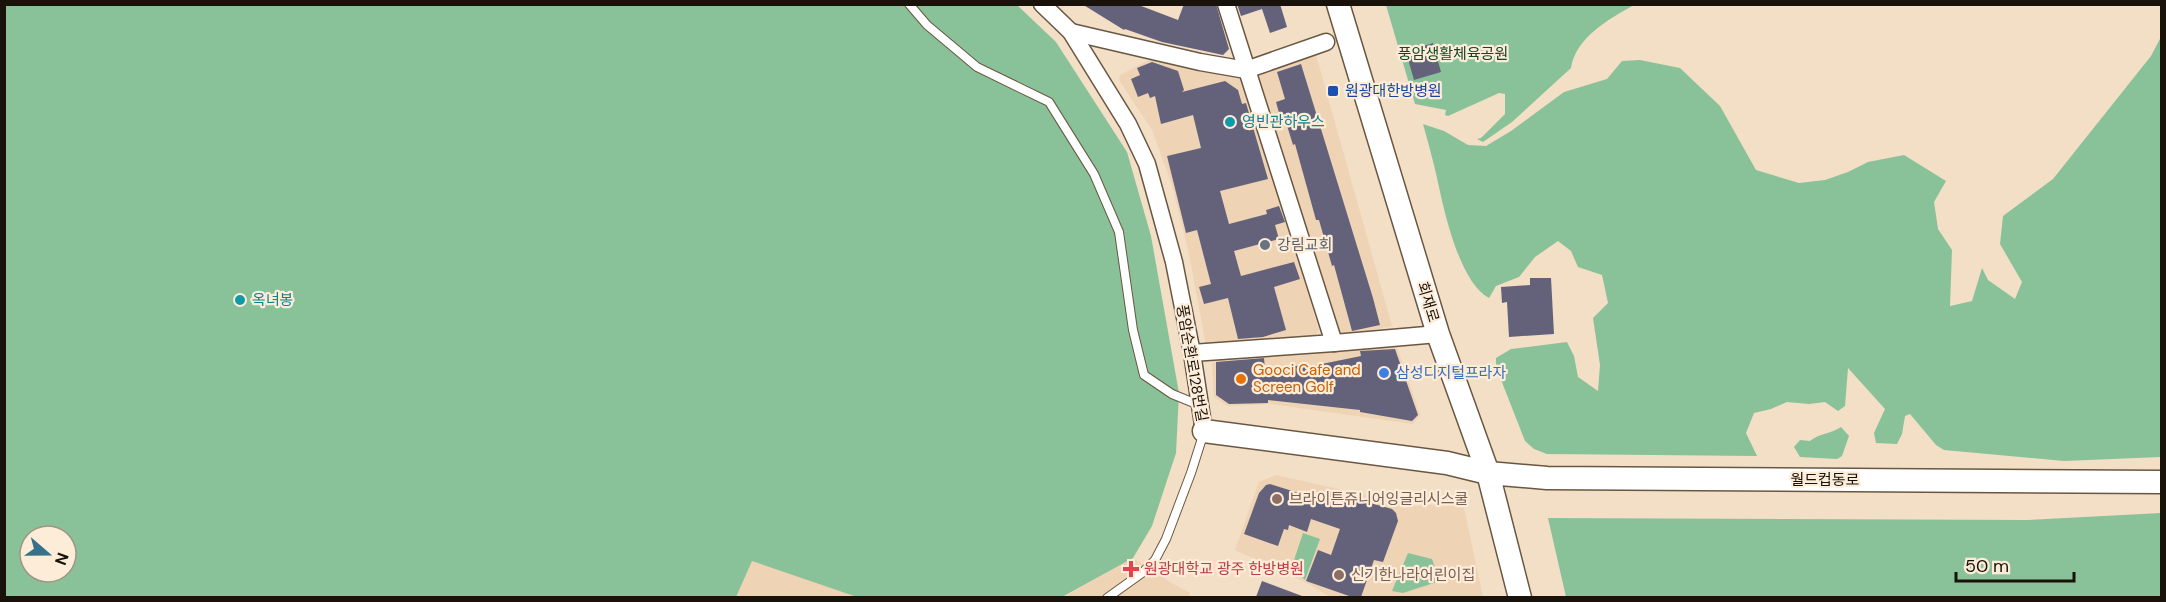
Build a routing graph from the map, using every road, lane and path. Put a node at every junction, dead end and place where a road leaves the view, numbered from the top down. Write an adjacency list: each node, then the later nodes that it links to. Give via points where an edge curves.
1 (909, 4): 11 (lane, via 927,25 977,67 1049,102 1094,174 1119,232 1133,330 1144,375 1172,394)
2 (1042, 4): 5 (street, 풍암순환로128번길)
3 (1226, 4): 7 (street)
4 (1338, 4): 8 (street, 회재로)
5 (1071, 32): 7 (street); 10 (street, 풍암순환로128번길, via 1128,124 1147,164 1174,262)
6 (1326, 42): 7 (street)
7 (1246, 70): 9 (street)
8 (1438, 334): 9 (street); 13 (street, 회재로)
9 (1334, 343): 10 (street)
10 (1192, 353): 11 (street, 풍암순환로128번길)
11 (1199, 405): 12 (street, 풍암순환로128번길)
12 (1204, 431): 13 (street, 풍암순환로128번길, via 1447,463); 15 (lane, via 1155,560)
13 (1488, 473): 14 (street, 월드컵동로, via 1547,478); 16 (street, 회재로)
14 (2162, 482)
15 (1107, 597)
16 (1520, 597)

